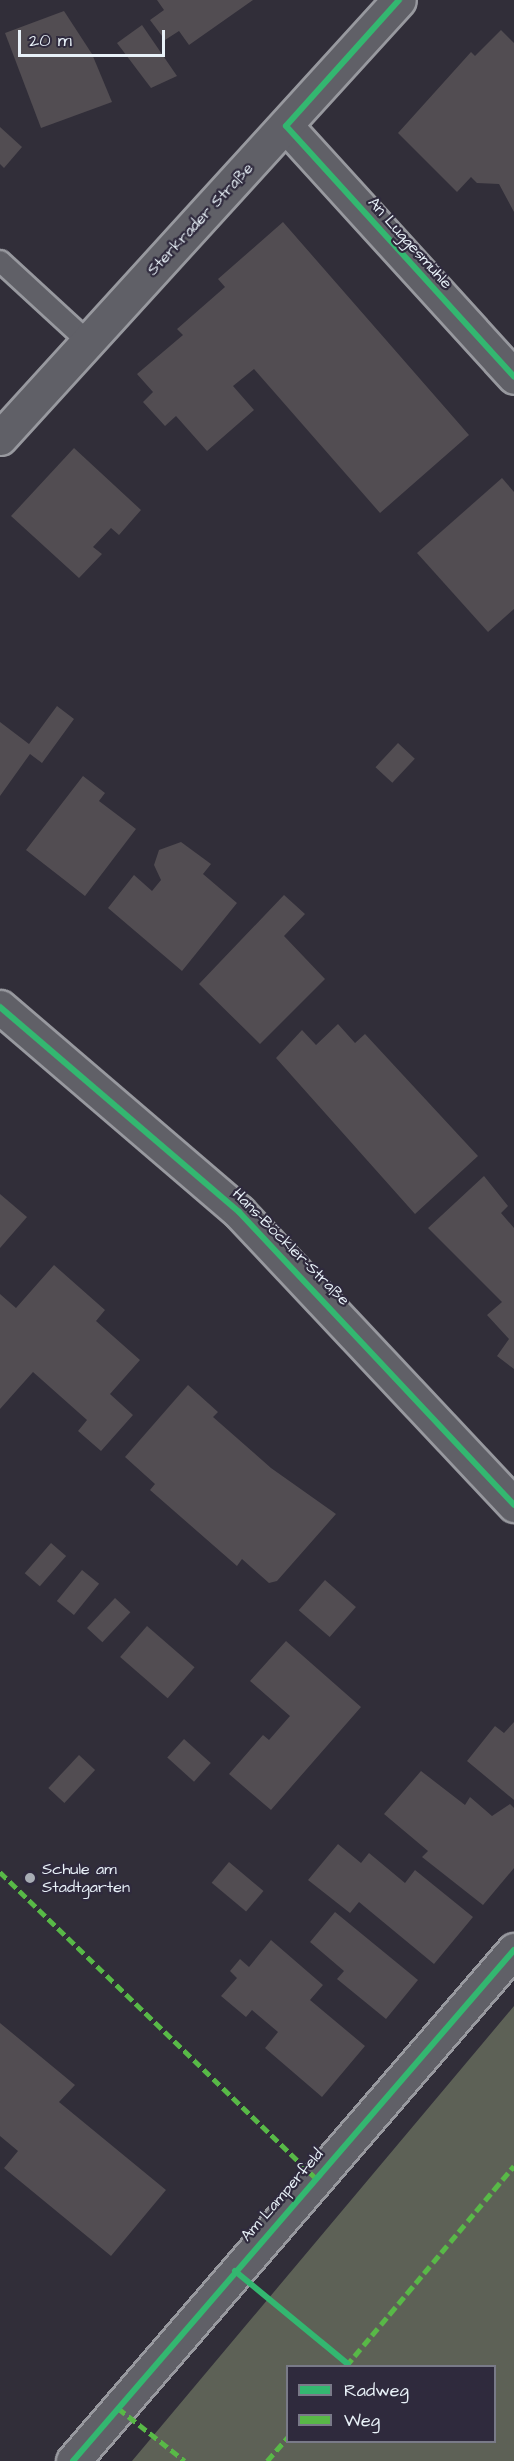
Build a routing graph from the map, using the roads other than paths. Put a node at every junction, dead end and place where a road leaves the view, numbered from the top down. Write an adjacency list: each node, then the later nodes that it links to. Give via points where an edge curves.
1 (399, 0): 2 (street, Sterkrader Straße)
2 (286, 126): 4 (street, Sterkrader Straße); 5 (street, An Luggesmühle)
3 (0, 261): 4 (lane)
4 (87, 341): 6 (street, Sterkrader Straße)
5 (514, 377)
6 (0, 438)
7 (0, 1007): 8 (street, Hans-Böckler-Straße, via 240,1212)
8 (514, 1505)
9 (514, 1950): 10 (street, Am Lamperfeld)
10 (74, 2461)

